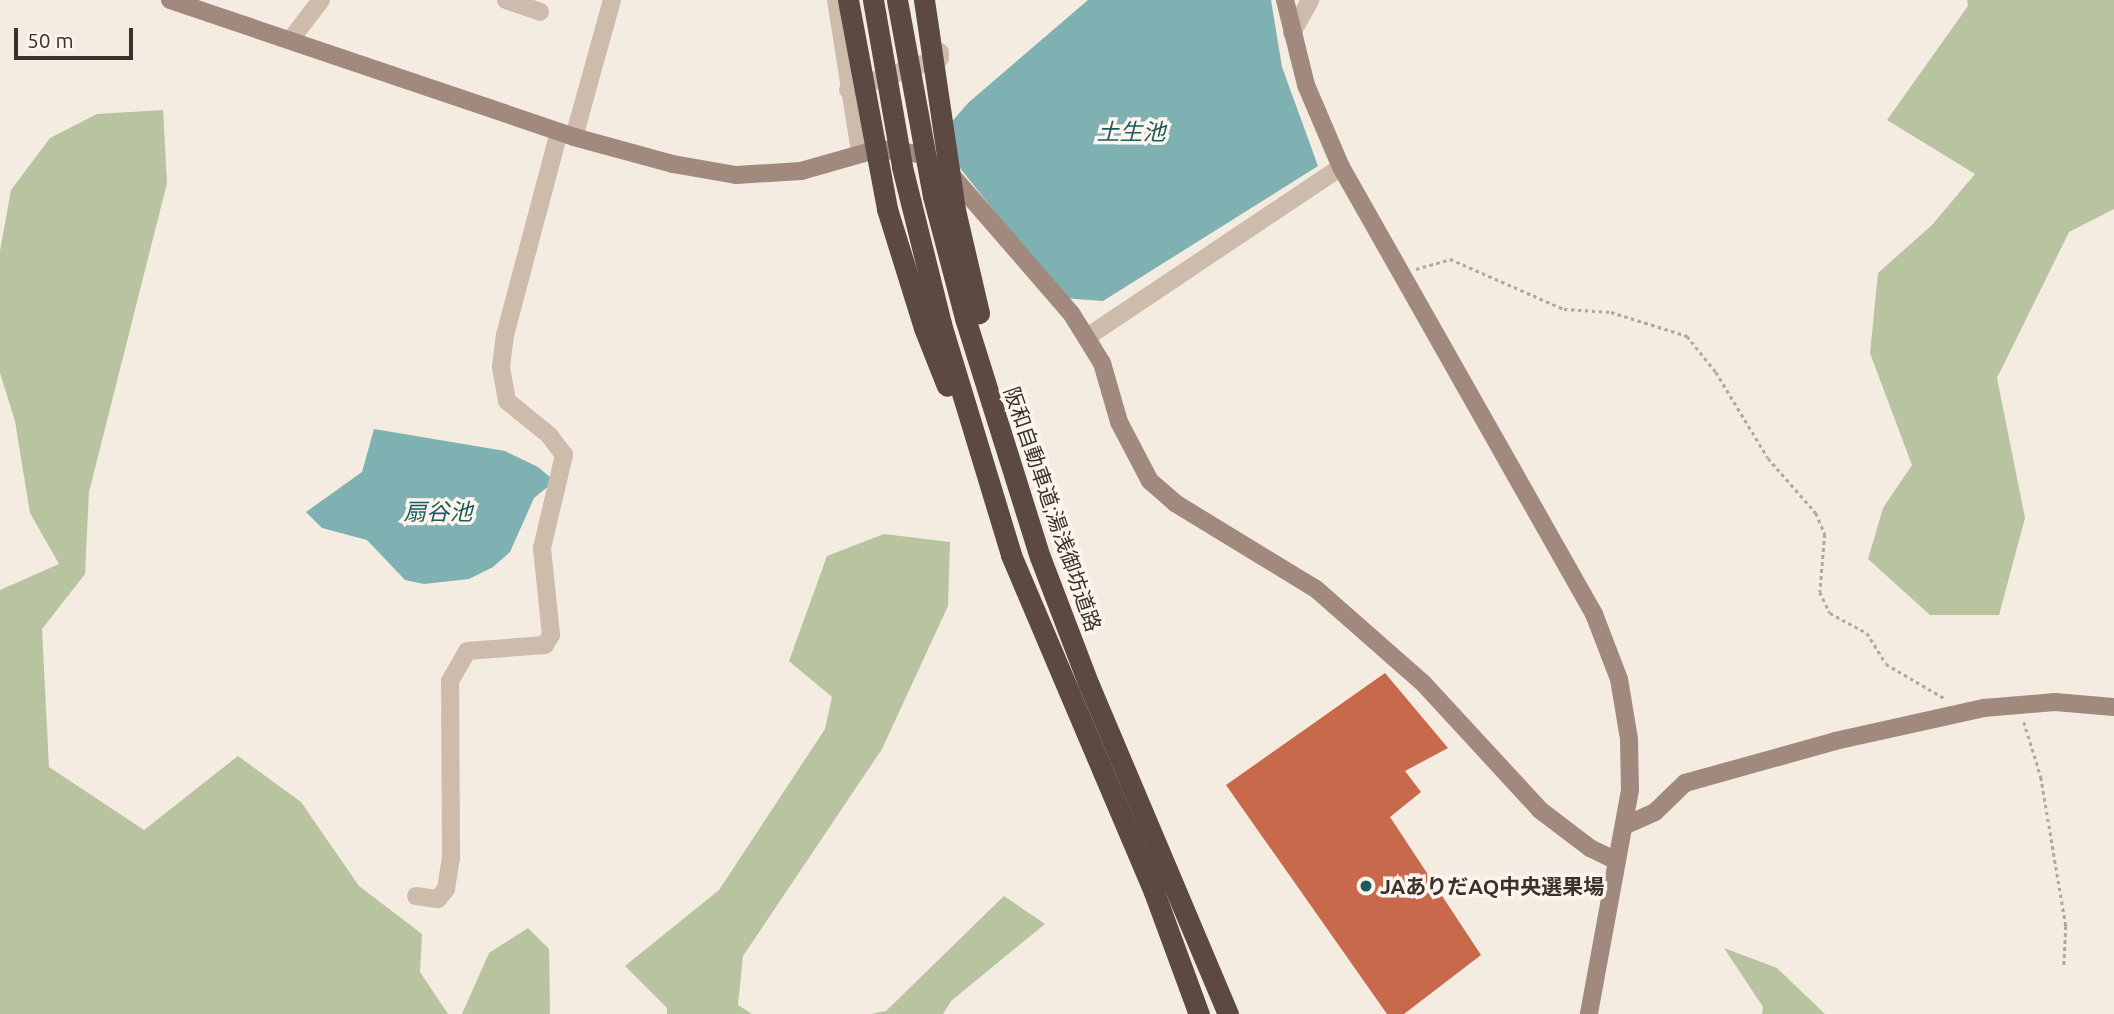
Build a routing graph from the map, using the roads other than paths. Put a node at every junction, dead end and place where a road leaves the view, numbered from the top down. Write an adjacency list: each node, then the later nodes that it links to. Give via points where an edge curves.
1 (170, 0): 15 (street)
2 (321, 0): 15 (street)
3 (506, 0): 13 (street)
4 (612, 0): 17 (street)
5 (836, 0): 16 (street)
6 (848, 0): 21 (highway, bridge, via 887,209)
7 (873, 0): 21 (highway, bridge)
8 (897, 0): 20 (highway, bridge, via 933,196)
9 (924, 0): 20 (highway, bridge)
10 (934, 0): 16 (street, via 940,58)
11 (1285, 0): 14 (street)
12 (1310, 0): 14 (street)
13 (540, 12)
14 (1292, 33): 19 (street, via 1306,85)
15 (292, 38): 17 (street)
16 (848, 90): 18 (street)
17 (567, 135): 18 (street, via 736,176 801,171); 26 (street, via 505,335 501,367 507,401 550,435 564,455 542,548 551,635 545,645 467,652 450,681 452,859 446,889 438,899)
18 (860, 151): 22 (street, via 909,151 953,177)
19 (1341, 167): 22 (street); 24 (street, via 1594,614 1619,679 1629,739)
20 (972, 316): 28 (highway, 阪和自動車道;湯浅御坊道路, via 1023,507 1089,685)
21 (933, 326): 27 (highway, via 1012,555 1154,892)
22 (1087, 337): 25 (street, via 1102,363 1130,448 1150,481 1175,503 1316,589 1423,683 1540,810 1590,848)
23 (2114, 707): 24 (street, via 2055,702 2018,705 1835,741 1685,783 1655,812)
24 (1626, 825): 25 (street)
25 (1617, 862): 29 (street)
26 (416, 896)
27 (1199, 1014)
28 (1228, 1014)
29 (1588, 1014)

